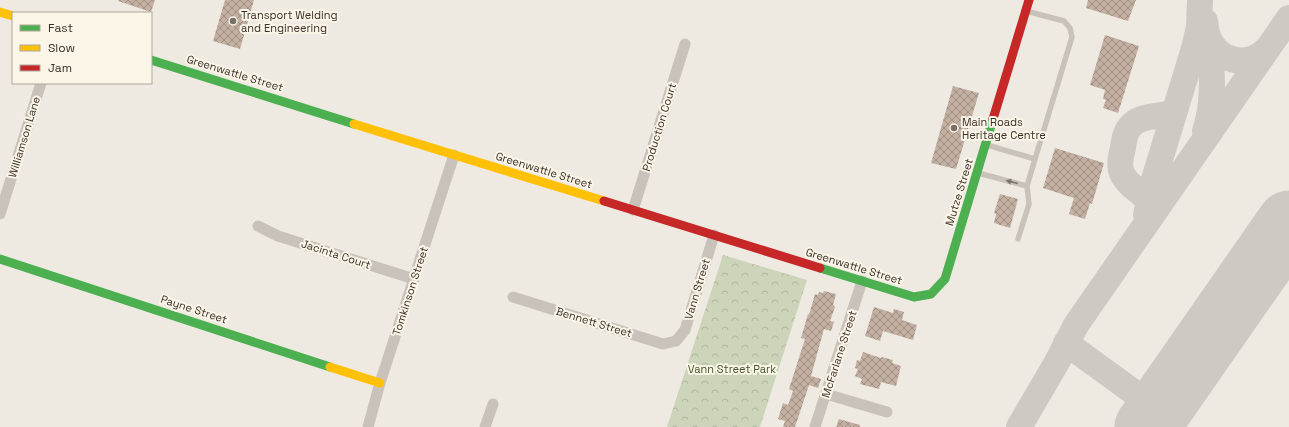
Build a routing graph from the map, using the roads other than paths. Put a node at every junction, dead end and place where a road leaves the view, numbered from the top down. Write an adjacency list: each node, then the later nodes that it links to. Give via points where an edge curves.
1 (1029, 0): 2 (street, Mutze Street)
2 (1026, 11): 8 (street, Mutze Street); 10 (lane, via 1064,21 1070,28 1072,37)
3 (0, 12): 4 (street)
4 (12, 16)
5 (685, 44): 13 (street, Production Court)
6 (152, 60): 9 (street, Greenwattle Street)
7 (41, 84): 14 (street, Williamson Lane)
8 (986, 145): 10 (lane); 11 (street, Mutze Street)
9 (454, 155): 13 (street, Greenwattle Street); 19 (street, Tomkinson Street)
10 (1035, 159): 12 (lane)
11 (978, 173): 12 (lane, one-way to 11); 21 (street, Mutze Street, via 945,279)
12 (1027, 186): 17 (lane, via 1029,204)
13 (633, 210): 16 (street, Greenwattle Street)
14 (0, 214)
15 (258, 226): 19 (street, Jacinta Court, via 278,236)
16 (714, 235): 20 (street, Greenwattle Street); 23 (street, Vann Street, via 685,330)
17 (1018, 239)
18 (0, 259): 24 (street, Payne Street)
19 (414, 279): 24 (street, Tomkinson Street)
20 (862, 280): 21 (street, Greenwattle Street, via 914,297); 25 (street, McFarlane Street)
21 (931, 294)
22 (513, 296): 23 (street, Bennett Street, via 663,344)
23 (676, 341)
24 (380, 383): 28 (street, Tomkinson Street)
25 (826, 394): 27 (street); 30 (street, McFarlane Street)
26 (493, 404): 29 (street)
27 (887, 412)
28 (368, 427)
29 (485, 427)
30 (815, 427)

